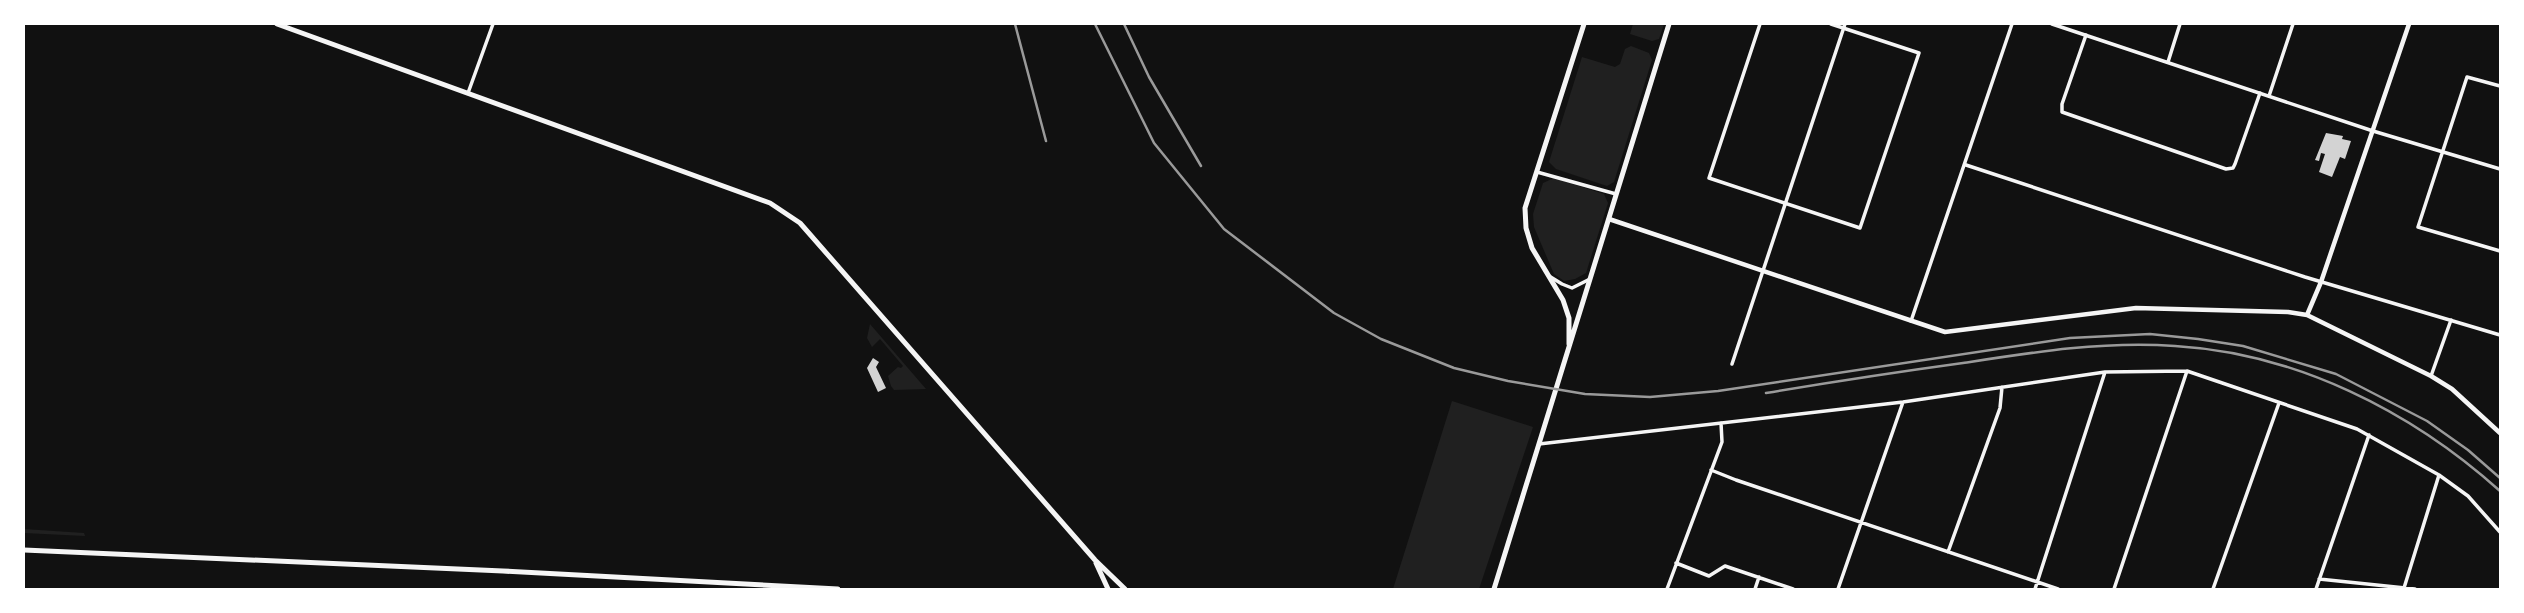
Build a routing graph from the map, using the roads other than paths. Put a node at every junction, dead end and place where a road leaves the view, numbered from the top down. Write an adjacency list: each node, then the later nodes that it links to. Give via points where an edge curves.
1 (277, 24): 16 (main road)
2 (493, 24): 16 (street)
3 (1584, 24): 23 (main road)
4 (1669, 24): 24 (main road)
5 (1760, 24): 25 (street, via 1709,178)
6 (1831, 24): 12 (street)
7 (2012, 24): 21 (street)
8 (2052, 24): 13 (street)
9 (2180, 24): 14 (street)
10 (2293, 24): 18 (street)
11 (2409, 24): 19 (street)
12 (1845, 26): 25 (street); 25 (street, via 1919,53 1917,60 1860,228)
13 (2086, 35): 14 (street); 17 (street, via 2062,104 2062,112 2226,168 2233,168 2235,164)
14 (2168, 62): 17 (street)
15 (2500, 86): 20 (street, via 2467,77)
16 (468, 93): 54 (main road, via 770,203 800,223)
17 (2260, 93): 18 (street)
18 (2270, 96): 19 (street)
19 (2374, 131): 20 (street); 31 (street)
20 (2444, 152): 22 (street); 27 (street, via 2418,227)
21 (1966, 165): 31 (street); 34 (street)
22 (2500, 169)
23 (1537, 172): 24 (street); 29 (main road, via 1525,208 1526,228 1532,248)
24 (1616, 194): 26 (main road)
25 (1785, 204): 28 (street)
26 (1610, 219): 28 (street); 30 (main road)
27 (2500, 251)
28 (1763, 270): 34 (street); 37 (street)
29 (1548, 275): 30 (street, via 1572,288); 36 (main road, via 1563,300 1569,318)
30 (1591, 278): 36 (main road)
31 (2322, 282): 32 (street); 33 (street)
32 (2308, 315): 34 (street, via 2288,312 2136,308 1945,332); 40 (street)
33 (2451, 320): 35 (street); 40 (street)
34 (1911, 321)
35 (2500, 334)
36 (1569, 349): 47 (main road)
37 (1732, 364)
38 (2187, 371): 39 (street); 43 (street); 70 (street)
39 (2105, 372): 41 (street); 58 (street)
40 (2431, 376): 45 (street, via 2452,389)
41 (2002, 387): 42 (street); 53 (street, via 2000,408)
42 (1903, 402): 44 (street); 50 (street)
43 (2279, 403): 46 (street, via 2357,429); 71 (street)
44 (1721, 423): 47 (street); 48 (street, via 1722,442)
45 (2500, 433)
46 (2369, 436): 49 (street); 57 (street)
47 (1539, 444): 63 (main road)
48 (1711, 470): 50 (street); 55 (street)
49 (2439, 476): 51 (street, via 2468,496); 59 (street)
50 (1861, 524): 53 (street); 67 (street)
51 (2500, 532)
52 (24, 550): 60 (main road)
53 (1948, 552): 58 (street)
54 (1095, 560): 61 (main road); 62 (main road)
55 (1676, 563): 56 (street, via 1709,576 1725,566); 64 (street)
56 (1759, 578): 65 (street); 66 (street)
57 (2319, 579): 59 (street); 72 (street)
58 (2037, 582): 68 (street); 69 (street)
59 (2404, 588): 73 (street)
60 (838, 589)
61 (1108, 589)
62 (1125, 589)
63 (1494, 589)
64 (1667, 589)
65 (1755, 589)
66 (1793, 589)
67 (1838, 589)
68 (2035, 589)
69 (2058, 589)
70 (2114, 589)
71 (2213, 589)
72 (2316, 589)
73 (2415, 589)

